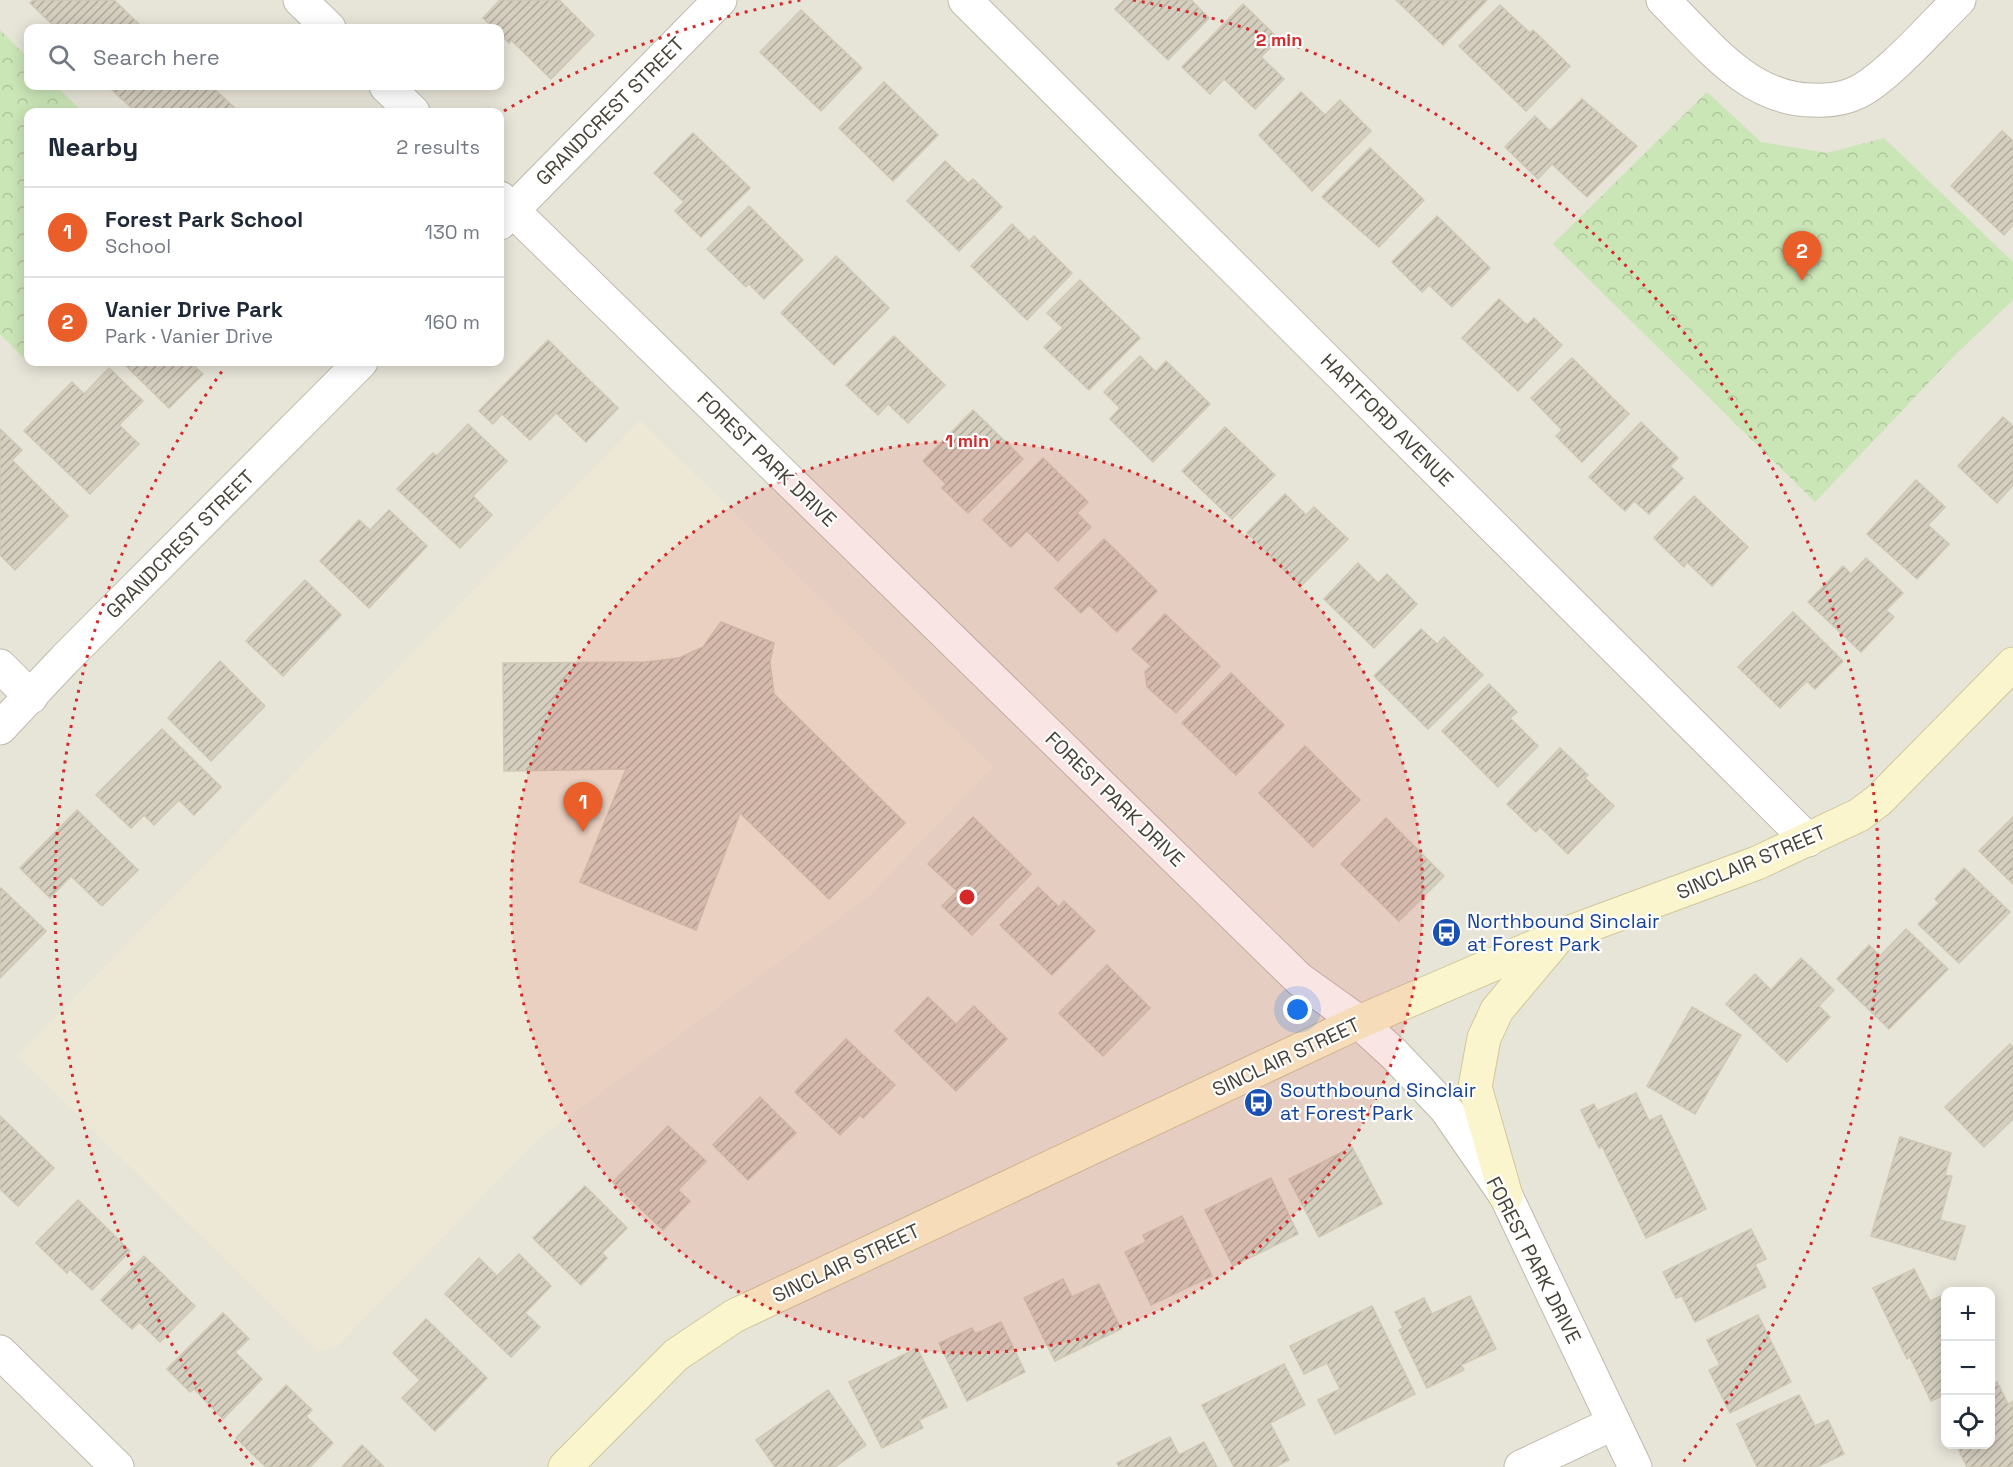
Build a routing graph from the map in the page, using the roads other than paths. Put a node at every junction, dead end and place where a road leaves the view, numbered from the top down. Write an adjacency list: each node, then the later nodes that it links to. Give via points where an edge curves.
1 (300, 0): 6 (street)
2 (720, 0): 9 (street, GRANDCREST STREET)
3 (965, 0): 15 (street, HARTFORD AVENUE)
4 (1663, 0): 5 (street, via 1735,71 1764,91 1795,100 1828,100 1858,92)
5 (1959, 0)
6 (325, 24)
7 (390, 90): 8 (street)
8 (409, 108)
9 (504, 210): 17 (street, FOREST PARK DRIVE, via 1299,979)
10 (357, 366): 13 (street, GRANDCREST STREET)
11 (2013, 664): 15 (street, SINCLAIR STREET, via 1879,800 1859,815)
12 (0, 666): 13 (street)
13 (30, 697): 14 (street, GRANDCREST STREET)
14 (0, 728)
15 (1808, 840): 16 (street, SINCLAIR STREET)
16 (1557, 938): 17 (street, SINCLAIR STREET); 18 (street, via 1497,1010 1484,1038 1475,1087)
17 (1359, 1022): 18 (street, FOREST PARK DRIVE, via 1446,1109); 22 (street, SINCLAIR STREET, via 734,1316 676,1355)
18 (1506, 1197): 20 (street, FOREST PARK DRIVE)
19 (7, 1371): 21 (street)
20 (1614, 1423): 23 (street); 24 (street, FOREST PARK DRIVE)
21 (117, 1467)
22 (565, 1467)
23 (1521, 1467)
24 (1635, 1467)

